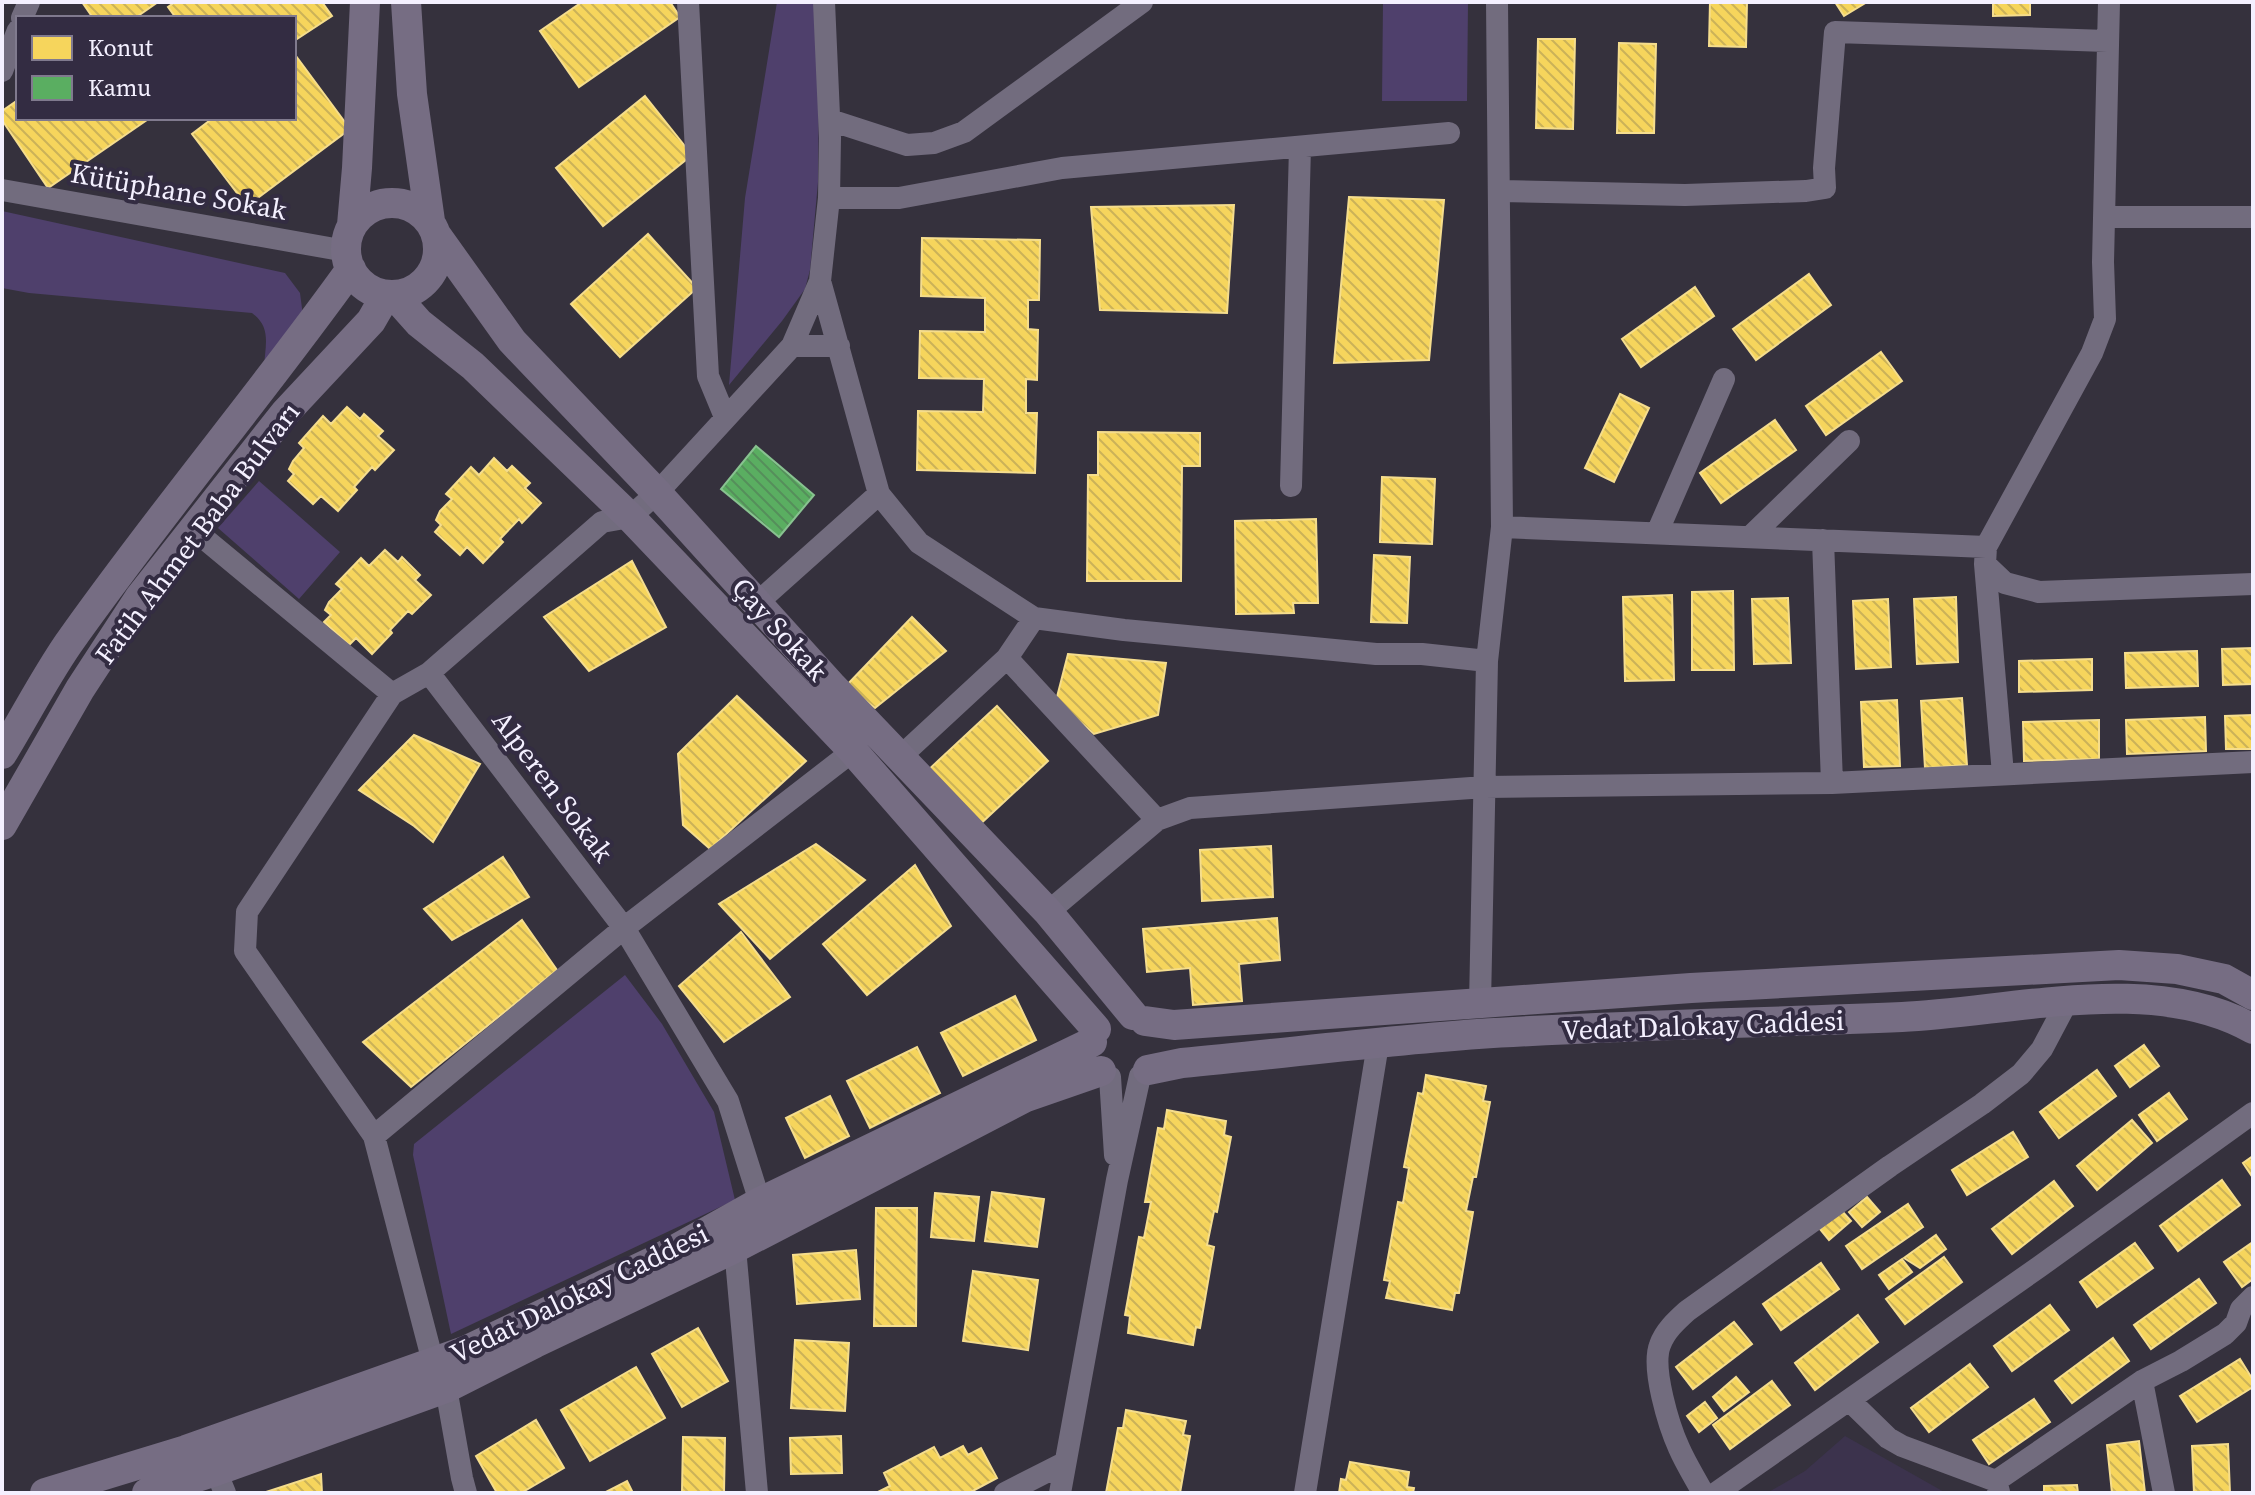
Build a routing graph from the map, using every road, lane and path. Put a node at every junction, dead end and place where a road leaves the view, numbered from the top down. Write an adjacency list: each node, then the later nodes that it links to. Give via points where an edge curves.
1 (365, 2): 20 (main road)
2 (406, 2): 19 (main road, via 412,94)
3 (688, 2): 26 (street, via 708,376)
4 (824, 2): 11 (street)
5 (1142, 2): 11 (street, via 964,132 934,143 907,145)
6 (1497, 2): 15 (street)
7 (2109, 2): 9 (street)
8 (16, 35): 10 (street)
9 (2107, 41): 15 (street, via 1835,32 1825,188 1685,195); 17 (street)
10 (2, 71)
11 (830, 120): 16 (street)
12 (1449, 133): 13 (street)
13 (1300, 147): 16 (street, via 1062,168 899,198); 28 (street)
14 (2, 190): 20 (street, Kütüphane Sokak)
15 (1500, 191): 32 (street)
16 (829, 198): 21 (street)
17 (2104, 217): 18 (street); 37 (street, via 2105,319)
18 (2253, 217)
19 (434, 229): 20 (main road, via 419,210 405,204 375,205 362,214); 22 (main road, via 439,250 430,276 408,292); 29 (main road, Çay Sokak, via 512,341)
20 (349, 248): 22 (main road, via 359,281); 46 (main road, Fatih Ahmet Baba Bulvarı, via 311,324 66,647)
21 (820, 281): 23 (street); 24 (street)
22 (390, 295): 31 (main road, Çay Sokak, via 473,366); 33 (main road, Fatih Ahmet Baba Bulvarı, via 285,413)
23 (792, 346): 24 (street); 26 (street)
24 (839, 346): 30 (street)
25 (1724, 379): 34 (street)
26 (725, 417): 29 (street)
27 (1849, 441): 35 (street)
28 (1291, 486)
29 (657, 493): 31 (street); 39 (main road, Çay Sokak)
30 (879, 494): 39 (street); 40 (street, via 919,543)
31 (630, 517): 43 (street, via 602,522); 45 (main road, Çay Sokak)
32 (1502, 527): 34 (street); 42 (street)
33 (194, 530): 44 (street); 53 (main road, Fatih Ahmet Baba Bulvarı, via 140,597 80,689)
34 (1657, 533): 35 (street)
35 (1750, 537): 36 (street)
36 (1823, 540): 37 (street); 50 (street)
37 (1986, 555): 38 (street, via 2005,583 2039,592); 49 (street)
38 (2253, 584)
39 (757, 603): 47 (main road, Çay Sokak)
40 (1034, 618): 41 (street); 42 (street)
41 (1007, 658): 47 (street); 52 (street)
42 (1487, 661): 51 (street)
43 (429, 673): 44 (street); 55 (street, Alperen Sokak)
44 (392, 694): 65 (street, via 247,912 245,951)
45 (853, 751): 55 (street); 62 (main road, Çay Sokak)
46 (2, 754)
47 (900, 757): 54 (main road, Çay Sokak)
48 (2253, 762): 49 (street)
49 (2003, 774): 50 (street)
50 (1832, 783): 51 (street)
51 (1485, 787): 52 (street, via 1190,808); 58 (street)
52 (1157, 820): 54 (street)
53 (2, 825)
54 (1048, 912): 59 (main road, Çay Sokak)
55 (624, 928): 65 (street); 67 (street, Alperen Sokak, via 728,1101)
56 (2253, 995): 58 (main road, via 2224,979 2119,965)
57 (2068, 1000): 60 (main road, Vedat Dalokay Caddesi, via 2183,1003); 61 (main road, Vedat Dalokay Caddesi, via 1907,1017 1477,1034); 83 (street, via 2042,1049 2021,1074 1700,1302 1665,1334 1657,1358 1658,1380 1678,1447)
58 (1480, 1004): 59 (main road, via 1174,1025)
59 (1139, 1018): 62 (main road, via 1112,1016); 63 (main road, via 1157,1039 1154,1061)
60 (2253, 1029)
61 (1378, 1044): 63 (main road, Vedat Dalokay Caddesi, via 1182,1063); 82 (street)
62 (1100, 1055): 63 (main road, via 1120,1080); 66 (street); 67 (main road, Vedat Dalokay Caddesi); 68 (main road, Vedat Dalokay Caddesi)
63 (1144, 1073): 66 (street)
64 (2253, 1113): 72 (street)
65 (374, 1136): 70 (street)
66 (1117, 1180): 73 (street)
67 (760, 1202): 70 (main road, Vedat Dalokay Caddesi, via 658,1259 465,1351)
68 (735, 1248): 70 (main road, Vedat Dalokay Caddesi, via 535,1343); 79 (street)
69 (2253, 1297): 71 (street, via 2225,1334)
70 (440, 1375): 74 (main road, Vedat Dalokay Caddesi); 76 (main road, Vedat Dalokay Caddesi); 78 (street)
71 (2142, 1381): 75 (street); 85 (street)
72 (1849, 1400): 75 (street, via 1888,1438); 84 (street)
73 (1064, 1463): 80 (street); 81 (street)
74 (221, 1482): 77 (main road, Vedat Dalokay Caddesi)
75 (1998, 1487)
76 (45, 1493)
77 (147, 1493)
78 (466, 1493)
79 (757, 1493)
80 (1005, 1493)
81 (1060, 1493)
82 (1305, 1493)
83 (1703, 1493)
84 (1716, 1493)
85 (2164, 1493)

